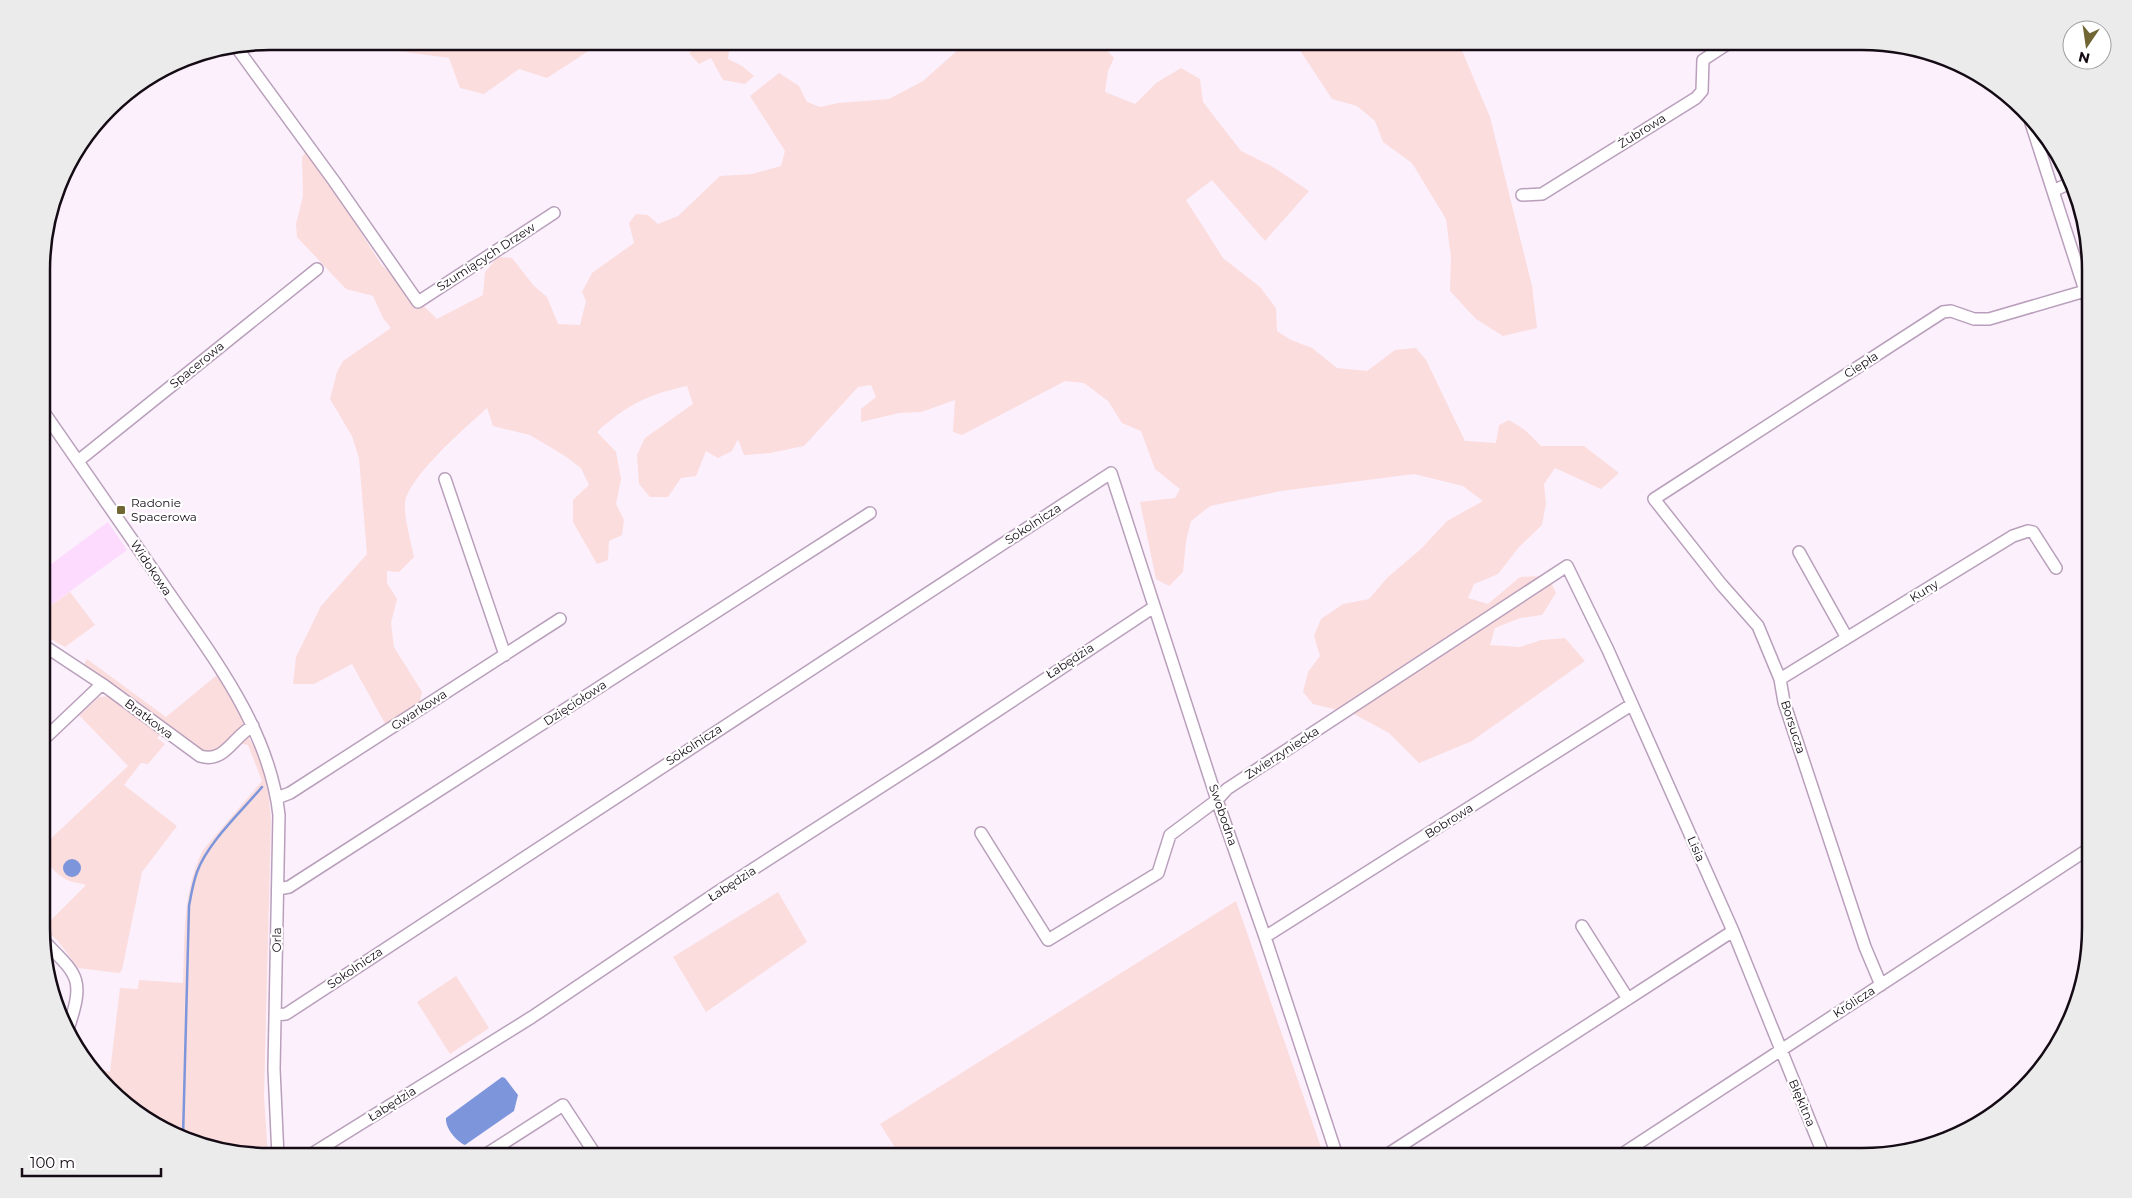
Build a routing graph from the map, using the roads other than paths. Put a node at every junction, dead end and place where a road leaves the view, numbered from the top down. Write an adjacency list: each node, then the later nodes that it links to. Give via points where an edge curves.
1 (1718, 50): 6 (street, Żubrowa, via 1703,60 1702,91 1696,98 1542,194)
2 (240, 52): 7 (street, Szumiących Drzew, via 418,302)
3 (2034, 132): 5 (street)
4 (2065, 185): 5 (street)
5 (2053, 191): 9 (street)
6 (1522, 195)
7 (554, 213)
8 (316, 269): 12 (street, Spacerowa)
9 (2082, 282)
10 (2082, 292): 15 (street, Ciepła, via 1989,319 1974,319 1950,310 1944,312)
11 (50, 421): 12 (street, Widokowa)
12 (78, 461): 28 (street, Widokowa, via 203,644)
13 (1112, 473): 19 (street, Swobodna); 41 (street, Sokolnicza, via 286,1014)
14 (445, 479): 24 (street)
15 (1654, 499): 25 (street, Borsucza, via 1758,626)
16 (870, 513): 34 (street, Dzięciołowa, via 297,882)
17 (1799, 552): 21 (street)
18 (2056, 568): 21 (street, Kuny, via 2037,536 2028,531 2013,536)
19 (1154, 607): 31 (street, Swobodna); 45 (street, Łabędzia, via 716,893 532,1018)
20 (560, 620): 24 (street, Gwarkowa)
21 (1847, 638): 25 (street, Kuny)
22 (50, 650): 26 (street, Bratkowa)
23 (1608, 650): 27 (street, Lisia); 31 (street, Zwierzyniecka, via 1567,566 1227,789)
24 (505, 655): 30 (street, Gwarkowa, via 290,793)
25 (1780, 679): 39 (street, Borsucza, via 1784,702 1848,897)
26 (102, 684): 28 (street, Bratkowa, via 200,756 209,759 225,752 243,731); 29 (street)
27 (1631, 704): 36 (street, Lisia); 37 (street, Bobrowa)
28 (253, 727): 30 (street, Orla)
29 (50, 733)
30 (277, 798): 34 (street, Orla)
31 (1217, 800): 32 (street, Zwierzyniecka, via 1170,834 1158,873 1048,940); 37 (street, Swobodna)
32 (981, 834)
33 (2082, 853): 39 (street, Królicza)
34 (278, 889): 41 (street, Orla)
35 (1582, 926): 40 (street)
36 (1733, 931): 40 (street); 43 (street, Lisia)
37 (1265, 937): 48 (street, Swobodna)
38 (51, 948): 42 (street, via 72,970 77,982 78,996)
39 (1881, 985): 43 (street, Królicza)
40 (1628, 999): 49 (street)
41 (275, 1015): 44 (street, Orla)
42 (71, 1021)
43 (1781, 1050): 50 (street, Królicza); 51 (street, Błękitna)
44 (277, 1148)
45 (322, 1148)
46 (496, 1148): 47 (street, via 563,1105)
47 (591, 1148)
48 (1334, 1148)
49 (1397, 1148)
50 (1631, 1148)
51 (1821, 1148)

